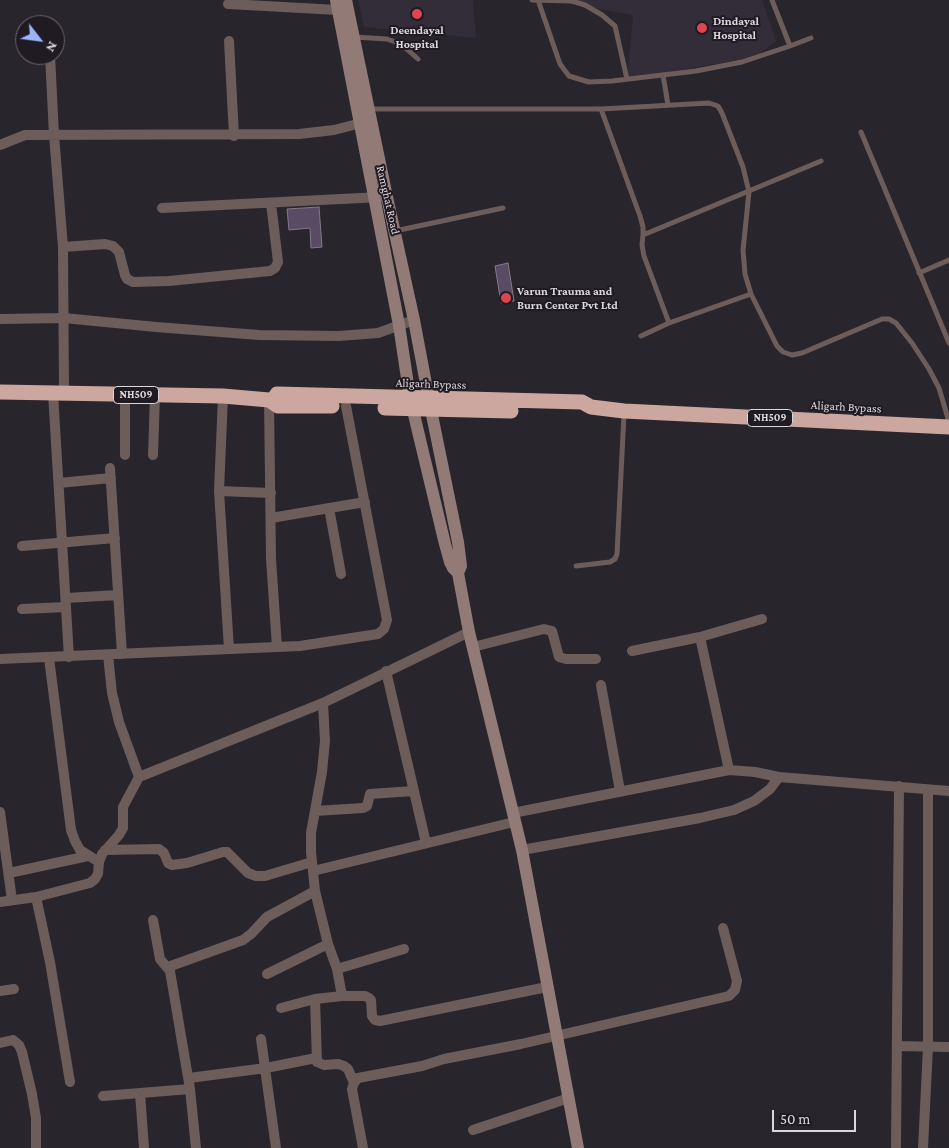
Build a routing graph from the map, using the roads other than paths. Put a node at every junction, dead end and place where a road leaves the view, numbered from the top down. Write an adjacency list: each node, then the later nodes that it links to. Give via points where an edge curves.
1 (532, 0): 2 (lane)
2 (538, 0): 13 (lane, via 572,1 585,5 615,26); 13 (lane, via 560,64 569,76 589,82)
3 (772, 0): 9 (lane)
4 (340, 3): 5 (street); 6 (main road, Ramghat Road); 16 (main road, Ramghat Road)
5 (228, 4)
6 (354, 37): 10 (lane, via 387,38 401,44); 16 (main road, Ramghat Road)
7 (811, 38): 9 (lane)
8 (229, 41): 19 (street)
9 (790, 46): 12 (lane, via 742,62)
10 (418, 59)
11 (50, 65): 18 (street)
12 (663, 75): 13 (lane); 14 (lane)
13 (628, 79)
14 (668, 105): 15 (lane); 22 (lane, via 709,103 718,106 743,167)
15 (601, 109): 16 (lane); 28 (lane, via 642,221)
16 (367, 118): 19 (street, via 334,130); 23 (main road, Ramghat Road)
17 (861, 132): 31 (lane)
18 (54, 135): 19 (street); 20 (street, via 25,135); 29 (street)
19 (234, 136)
20 (0, 145)
21 (821, 161): 22 (lane)
22 (749, 192): 28 (lane); 32 (lane, via 743,250)
23 (380, 197): 24 (street); 27 (main road, Ramghat Road); 37 (main road, Ramghat Road)
24 (271, 203): 25 (street); 29 (street, via 278,262 270,271 133,282 124,275 119,252 113,246)
25 (162, 208)
26 (503, 208): 27 (lane)
27 (395, 231): 35 (main road, Ramghat Road)
28 (643, 236): 36 (lane, via 644,256)
29 (63, 247): 33 (street)
30 (949, 260): 31 (lane)
31 (919, 273): 39 (lane)
32 (751, 294): 36 (lane); 50 (lane, via 777,346 792,355 882,319 896,323 929,368)
33 (64, 318): 34 (street); 37 (street, via 259,335 339,336 378,332); 40 (street, via 65,370)
34 (0, 319)
35 (414, 320): 37 (street); 47 (main road, Ramghat Road)
36 (669, 323): 38 (lane)
37 (399, 325): 46 (main road, Ramghat Road)
38 (641, 336)
39 (949, 342)
40 (61, 389): 41 (highway, Aligarh Bypass / NH509); 42 (highway, Aligarh Bypass / NH509); 54 (street)
41 (0, 392)
42 (124, 394): 43 (highway, Aligarh Bypass / NH509); 52 (street)
43 (156, 395): 44 (highway, Aligarh Bypass / NH509); 53 (street)
44 (223, 396): 45 (highway, Aligarh Bypass / NH509); 55 (street)
45 (270, 400): 46 (highway, Aligarh Bypass / NH509, via 278,394); 48 (highway, Aligarh Bypass / NH509, via 278,406); 56 (street)
46 (412, 404): 47 (highway, Aligarh Bypass / NH509); 48 (highway, Aligarh Bypass / NH509); 64 (main road, Ramghat Road, via 447,553 452,568)
47 (430, 405): 49 (highway, Aligarh Bypass / NH509, via 581,412 591,407); 64 (main road, Ramghat Road, via 458,542)
48 (346, 406): 57 (street)
49 (624, 411): 51 (highway, Aligarh Bypass / NH509); 63 (lane, via 617,554 610,562)
50 (949, 422)
51 (949, 427)
52 (125, 455)
53 (153, 455)
54 (59, 483): 60 (street, via 110,473); 61 (street)
55 (219, 491): 56 (street); 74 (street)
56 (271, 494): 59 (street)
57 (365, 502): 58 (street); 72 (street, via 386,620 384,629 378,634)
58 (330, 508): 59 (street); 65 (street)
59 (272, 518): 72 (street, via 271,559)
60 (115, 538): 61 (street); 66 (street)
61 (62, 542): 62 (street); 67 (street)
62 (22, 546)
63 (576, 566)
64 (458, 573): 70 (main road)
65 (341, 574)
66 (118, 595): 67 (street); 76 (street)
67 (66, 603): 68 (street); 78 (street)
68 (22, 609)
69 (762, 619): 71 (street)
70 (469, 632): 73 (main road); 82 (street)
71 (700, 637): 75 (street); 85 (street)
72 (277, 647): 74 (street)
73 (472, 647): 81 (street, via 544,629 552,632 560,657); 95 (main road)
74 (229, 649): 76 (street)
75 (632, 651)
76 (122, 654): 77 (street)
77 (108, 655): 78 (street); 86 (street, via 119,722)
78 (70, 657): 79 (street)
79 (49, 658): 80 (street); 99 (street, via 71,830 80,850)
80 (0, 659)
81 (596, 659)
82 (386, 671): 84 (street); 90 (street)
83 (601, 685): 91 (street)
84 (323, 703): 86 (street); 93 (street, via 325,741)
85 (729, 770): 87 (street); 91 (street)
86 (138, 776): 97 (street, via 123,807 123,828)
87 (779, 777): 88 (street); 98 (street, via 754,801 734,810)
88 (899, 786): 89 (street); 123 (street)
89 (928, 790): 92 (street); 124 (street)
90 (414, 791): 93 (street, via 370,794 367,806 363,808); 96 (street)
91 (620, 791): 95 (street)
92 (949, 791)
93 (315, 811): 101 (street, via 311,833)
94 (0, 812): 102 (street)
95 (514, 817): 96 (street); 98 (main road)
96 (426, 842): 101 (street)
97 (105, 850): 100 (street); 101 (street, via 159,848 172,864 223,852 256,876)
98 (522, 850): 114 (main road)
99 (88, 856): 100 (street); 102 (street)
100 (99, 862): 104 (street, via 98,874 90,883)
101 (313, 866): 103 (street)
102 (8, 873): 105 (street)
103 (315, 891): 109 (street); 111 (street, via 267,918 243,940)
104 (36, 897): 105 (street); 129 (street)
105 (12, 900): 106 (street)
106 (0, 902)
107 (153, 920): 111 (street, via 160,958)
108 (723, 928): 120 (street, via 737,981 729,996)
109 (328, 944): 112 (street); 113 (street)
110 (404, 949): 112 (street)
111 (168, 967): 128 (street)
112 (337, 968): 117 (street)
113 (268, 974)
114 (547, 987): 117 (street, via 380,1021 372,1016 369,998); 120 (main road)
115 (14, 989): 116 (street)
116 (0, 991)
117 (342, 996): 118 (street)
118 (316, 999): 119 (street); 126 (street)
119 (281, 1008)
120 (556, 1036): 130 (street, via 358,1078); 134 (main road)
121 (261, 1039): 127 (street)
122 (0, 1043): 136 (street, via 13,1040 22,1052 36,1118)
123 (897, 1046): 124 (street); 142 (street)
124 (928, 1047): 125 (street); 143 (street)
125 (949, 1047)
126 (316, 1058): 127 (street); 130 (street, via 320,1064 344,1066)
127 (266, 1068): 128 (street); 139 (street)
128 (188, 1078): 131 (street)
129 (70, 1082)
130 (354, 1083): 140 (street, via 352,1089)
131 (190, 1089): 132 (street); 138 (street)
132 (140, 1093): 133 (street); 137 (street)
133 (102, 1096)
134 (568, 1098): 135 (street); 141 (main road)
135 (473, 1130)
136 (36, 1148)
137 (144, 1148)
138 (196, 1148)
139 (276, 1148)
140 (363, 1148)
141 (578, 1148)
142 (896, 1148)
143 (923, 1148)

